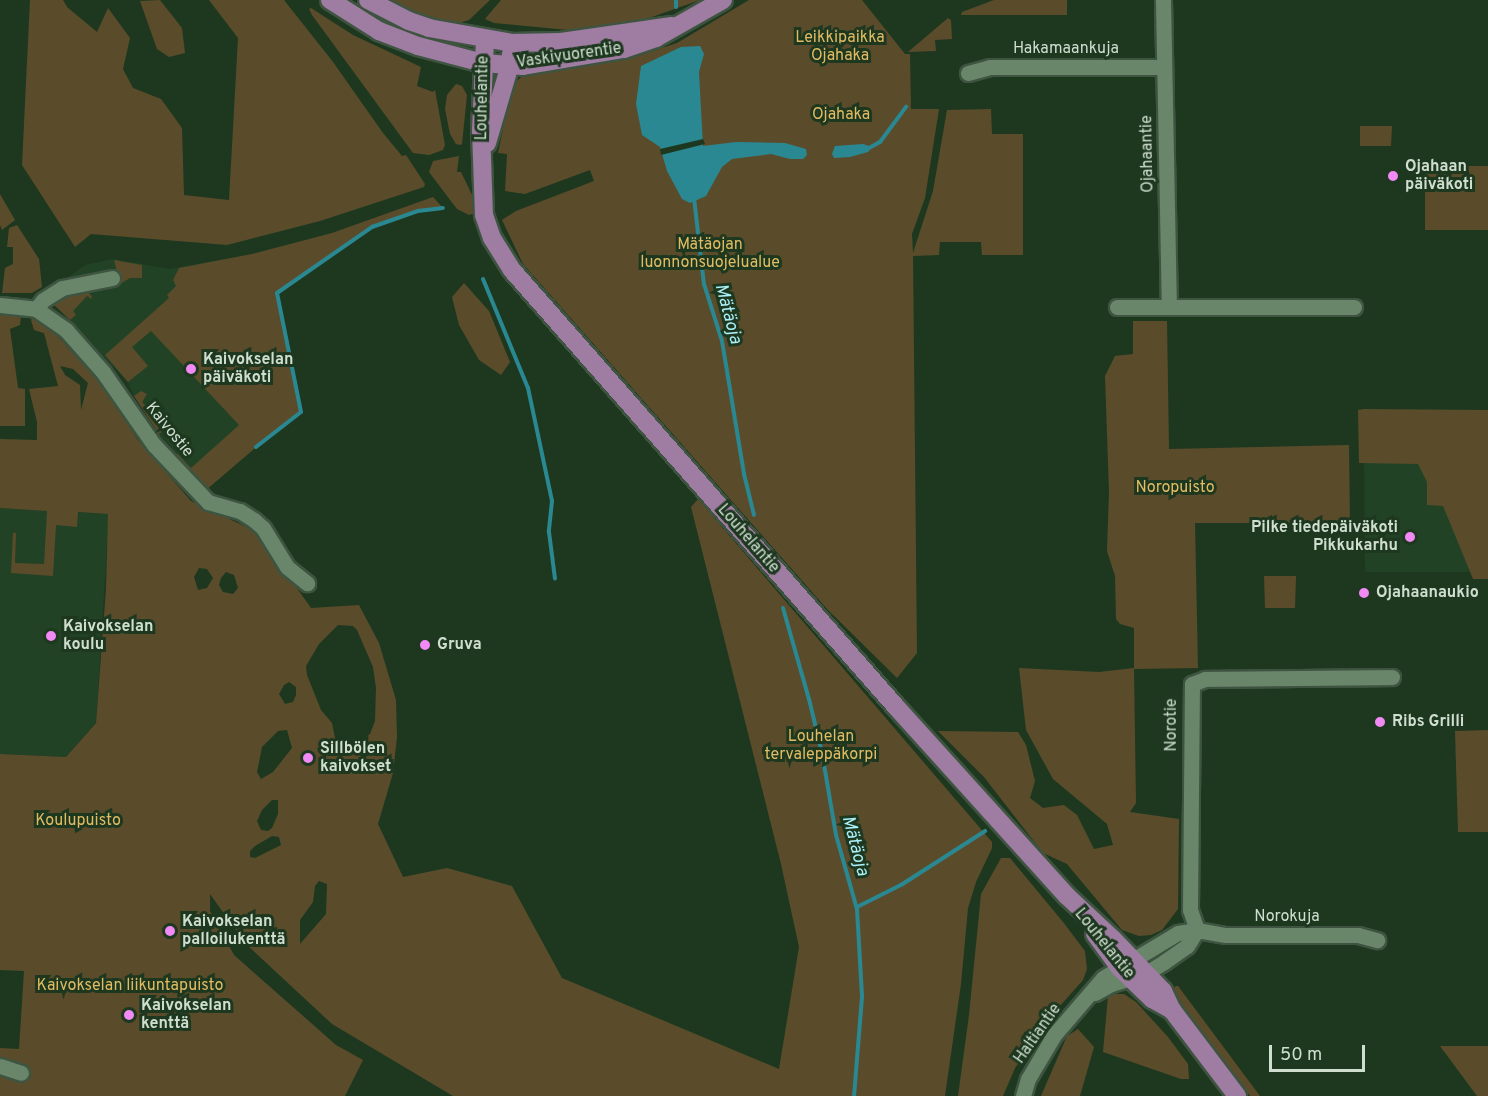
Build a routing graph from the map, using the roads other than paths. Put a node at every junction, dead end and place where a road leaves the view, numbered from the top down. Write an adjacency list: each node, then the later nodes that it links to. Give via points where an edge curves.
1 (330, 0): 8 (main road, Vaskivuorentie, via 379,31)
2 (368, 0): 6 (main road, Vaskivuorentie, via 409,21)
3 (723, 0): 5 (main road, Vaskivuorentie)
4 (1163, 0): 10 (street, Ojahaantie)
5 (674, 26): 7 (main road, Vaskivuorentie, via 561,42); 9 (main road, Vaskivuorentie, via 656,38 624,49)
6 (485, 40): 7 (main road, Vaskivuorentie); 8 (main road, Louhelantie)
7 (512, 43): 9 (main road, Louhelantie)
8 (483, 63): 9 (main road, Vaskivuorentie); 12 (main road, Louhelantie)
9 (510, 65): 12 (main road, Louhelantie)
10 (1164, 67): 11 (street, Hakamaankuja, via 990,67); 17 (street, Ojahaantie)
11 (968, 73)
12 (483, 156): 23 (main road, Louhelantie, via 484,215 492,238 512,270)
13 (111, 278): 18 (street, via 62,288)
14 (0, 305): 18 (street, Kaivostie)
15 (1354, 306): 17 (street)
16 (1117, 307): 17 (street)
17 (1169, 307)
18 (36, 309): 19 (street, Kaivostie, via 52,318 89,355 154,446 207,502 240,511 254,520 287,567)
19 (307, 583)
20 (1392, 677): 21 (street, Norotie, via 1205,679 1192,684 1190,910)
21 (1197, 930): 22 (street, Norokuja, via 1226,935 1358,935); 23 (street, via 1186,946)
22 (1377, 940)
23 (1133, 970): 26 (street, Haltiantie, via 1103,978 1068,1017 1028,1079); 27 (main road, Louhelantie, via 1167,996 1172,1010)
24 (0, 1066): 25 (street)
25 (21, 1073)
26 (1023, 1096)
27 (1237, 1096)

